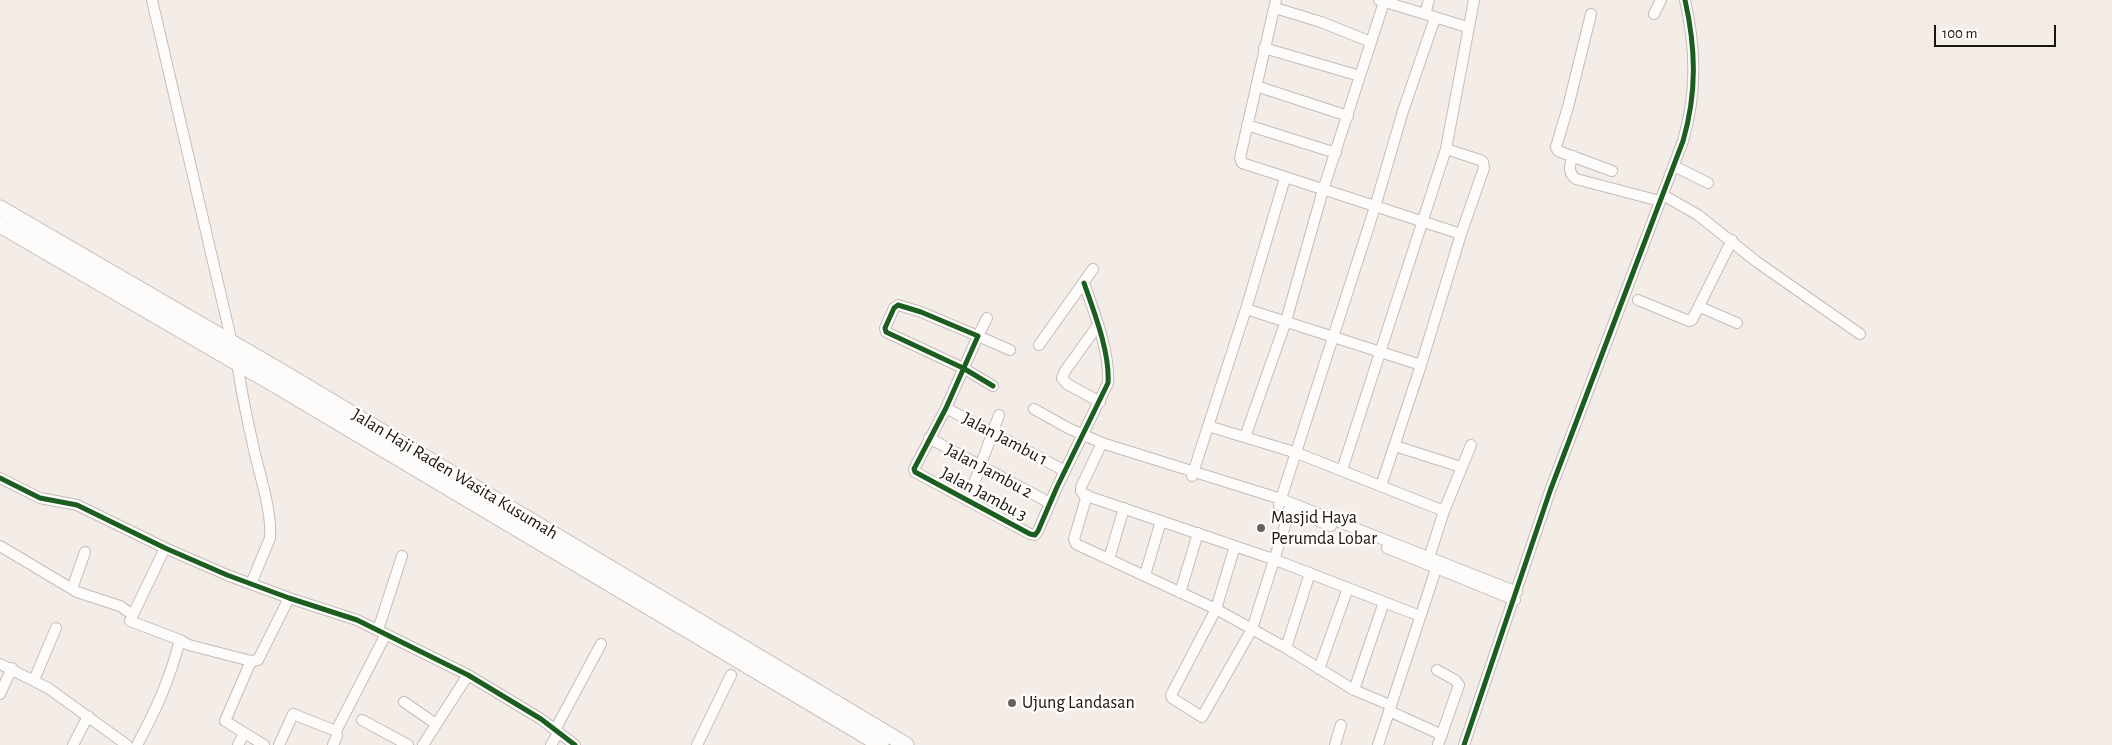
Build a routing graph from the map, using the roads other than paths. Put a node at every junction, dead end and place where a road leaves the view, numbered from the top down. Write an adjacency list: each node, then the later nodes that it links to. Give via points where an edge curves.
1 (152, 0): 46 (street)
2 (1429, 0): 8 (street)
3 (1474, 0): 12 (street)
4 (1661, 0): 10 (street)
5 (1685, 0): 22 (street, via 1693,50 1694,90 1688,126)
6 (1381, 1): 8 (street); 13 (street)
7 (1276, 4): 13 (street); 14 (street)
8 (1425, 14): 11 (street)
9 (1591, 14): 21 (street, via 1556,147 1558,151)
10 (1654, 14)
11 (1435, 18): 12 (street); 28 (street)
12 (1467, 27): 19 (street)
13 (1371, 42): 15 (street)
14 (1264, 48): 15 (street); 16 (street)
15 (1360, 76): 17 (street)
16 (1256, 86): 17 (street); 18 (street)
17 (1348, 116): 20 (street)
18 (1247, 125): 20 (street); 24 (street, via 1240,158 1242,163)
19 (1446, 148): 30 (street); 32 (street, via 1484,164)
20 (1336, 153): 26 (street)
21 (1573, 156): 23 (street); 27 (street, via 1569,168 1576,179)
22 (1674, 166): 25 (street); 27 (street)
23 (1612, 171)
24 (1285, 178): 26 (street); 38 (street)
25 (1708, 183)
26 (1324, 190): 28 (street); 40 (street)
27 (1662, 198): 33 (street, via 1698,216); 98 (street, via 1550,491)
28 (1375, 207): 30 (street); 45 (street)
29 (0, 208): 46 (highway, Jalan Haji Raden Wasita Kusumah)
30 (1424, 222): 32 (street); 49 (street)
31 (0, 226): 50 (highway, Jalan Haji Raden Wasita Kusumah)
32 (1461, 234): 51 (street)
33 (1732, 240): 37 (street); 43 (street, via 1757,262)
34 (1093, 269): 35 (street)
35 (1084, 283): 42 (street); 47 (street)
36 (1638, 300): 37 (street, via 1689,321 1694,319)
37 (1700, 306): 41 (street)
38 (1246, 309): 40 (street); 59 (street)
39 (987, 318): 44 (street)
40 (1286, 321): 45 (street); 62 (street)
41 (1737, 323)
42 (1098, 325): 55 (street, via 1108,379); 55 (street, via 1062,378)
43 (1860, 334)
44 (978, 336): 48 (street); 52 (street); 52 (street, via 922,312 898,305 894,308 886,332)
45 (1333, 336): 49 (street); 67 (street)
46 (232, 343): 53 (highway, Jalan Haji Raden Wasita Kusumah)
47 (1039, 344)
48 (1010, 350)
49 (1379, 352): 51 (street); 70 (street)
50 (237, 363): 53 (highway, Jalan Haji Raden Wasita Kusumah); 94 (street, via 271,530)
51 (1421, 365): 66 (street)
52 (963, 368): 54 (street); 56 (street)
53 (281, 379): 130 (highway, Jalan Haji Raden Wasita Kusumah); 143 (highway, Jalan Haji Raden Wasita Kusumah)
54 (993, 386)
55 (1100, 402): 61 (street)
56 (946, 408): 60 (street, Jalan Jambu 1); 63 (street)
57 (1034, 409): 61 (street)
58 (998, 415): 60 (street)
59 (1208, 426): 62 (street); 72 (street)
60 (992, 433): 68 (street); 71 (street, Jalan Jambu 1)
61 (1082, 437): 64 (street); 71 (street)
62 (1245, 437): 67 (street)
63 (929, 438): 68 (street, Jalan Jambu 2); 76 (street, Jalan Jambu 3, via 914,472)
64 (1101, 445): 72 (street); 75 (street, via 1081,487 1081,493)
65 (1470, 445): 69 (street)
66 (1395, 446): 69 (street); 74 (street)
67 (1297, 453): 70 (street); 77 (street)
68 (980, 467): 76 (street); 78 (street, Jalan Jambu 2)
69 (1461, 467): 81 (street)
70 (1342, 470): 74 (street)
71 (1065, 471): 78 (street)
72 (1192, 474): 77 (street)
73 (0, 478): 86 (street, via 40,498 78,504)
74 (1381, 486): 81 (street)
75 (1087, 496): 79 (street); 89 (street, via 1074,541)
76 (968, 500): 78 (street, Jalan Jambu 3, via 1036,535)
77 (1280, 502): 80 (street); 91 (street)
78 (1050, 503)
79 (1124, 508): 82 (street); 89 (street)
80 (1290, 510): 90 (street); 91 (street)
81 (1444, 511): 91 (street)
82 (1161, 521): 83 (street); 93 (street)
83 (1198, 533): 85 (street); 97 (street)
84 (0, 546): 96 (street)
85 (1235, 546): 90 (street); 101 (street)
86 (165, 548): 94 (street); 102 (street)
87 (85, 552): 96 (street)
88 (402, 556): 106 (street)
89 (1108, 559): 93 (street)
90 (1273, 559): 92 (street); 105 (street)
91 (1433, 563): 98 (street); 103 (street)
92 (1310, 573): 95 (street); 109 (street)
93 (1145, 575): 97 (street)
94 (251, 584): 99 (street)
95 (1348, 588): 100 (street); 113 (street)
96 (72, 589): 102 (street, via 120,606)
97 (1180, 593): 101 (street)
98 (1516, 596): 146 (street)
99 (288, 598): 106 (street, via 357,620); 110 (street, via 258,660)
100 (1384, 602): 103 (street); 118 (street)
101 (1216, 609): 105 (street); 105 (street, via 1171,695 1200,716 1203,716)
102 (133, 615): 107 (street, via 131,621)
103 (1420, 616): 121 (street)
104 (56, 628): 117 (street)
105 (1252, 629): 109 (street)
106 (382, 632): 115 (street); 126 (street)
107 (180, 640): 110 (street); 133 (street, via 158,706)
108 (600, 644): 127 (street)
109 (1286, 648): 113 (street)
110 (251, 661): 128 (street, via 225,721)
111 (0, 664): 112 (street)
112 (12, 668): 117 (street); 119 (street)
113 (1319, 669): 118 (street)
114 (1437, 670): 129 (street, via 1459,685)
115 (468, 675): 124 (street); 127 (street)
116 (731, 675): 142 (street)
117 (34, 680): 122 (street)
118 (1354, 690): 121 (street)
119 (0, 694)
120 (404, 702): 124 (street)
121 (1390, 708): 129 (street); 145 (street)
122 (88, 716): 131 (street); 132 (street)
123 (362, 720): 138 (street)
124 (436, 724): 139 (street)
125 (1341, 725): 144 (street)
126 (336, 731): 136 (street, via 293,714); 137 (street)
127 (557, 732): 140 (street); 141 (street)
128 (244, 734): 134 (street); 135 (street)
129 (1440, 740)
130 (898, 743)
131 (73, 745)
132 (127, 745)
133 (137, 745)
134 (238, 745)
135 (264, 745)
136 (279, 745)
137 (333, 745)
138 (408, 745)
139 (423, 745)
140 (551, 745)
141 (575, 745)
142 (697, 745)
143 (881, 745)
144 (1335, 745)
145 (1378, 745)
146 (1464, 745)

